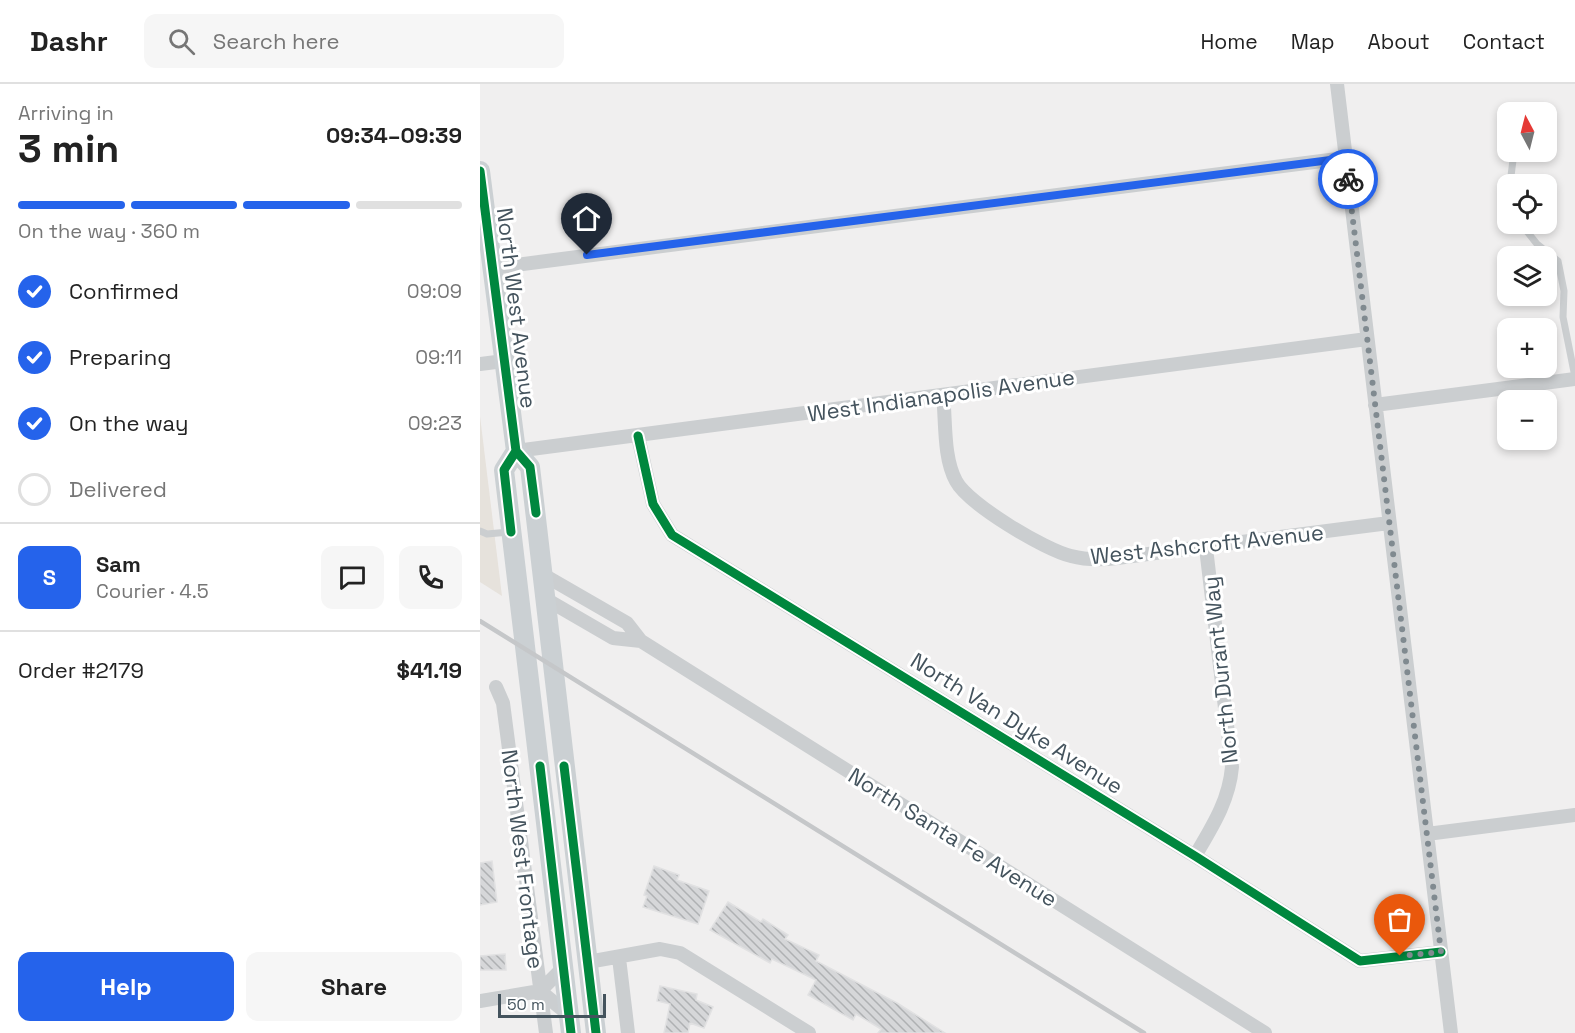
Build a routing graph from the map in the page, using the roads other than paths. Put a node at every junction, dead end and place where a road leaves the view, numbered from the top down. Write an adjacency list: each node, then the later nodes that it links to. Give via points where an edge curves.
1 (1336, 84): 2 (street)
2 (1346, 158): 5 (street); 6 (street)
3 (480, 176): 5 (main road, North West Avenue)
4 (1529, 234): 9 (lane, via 1558,261 1564,291 1563,317)
5 (492, 268): 7 (main road, North West Avenue)
6 (1367, 339): 10 (street, West Indianapolis Avenue); 11 (street)
7 (504, 361): 8 (street); 13 (main road, North West Avenue)
8 (480, 364)
9 (1575, 378): 11 (street)
10 (943, 395): 12 (street, West Indianapolis Avenue); 17 (street, West Ashcroft Avenue, via 950,465 961,490 975,503 1051,549 1101,559)
11 (1375, 405): 14 (street)
12 (638, 436): 13 (street, West Indianapolis Avenue); 24 (street, North Van Dyke Avenue, via 652,504 672,535)
13 (516, 451): 16 (main road, via 504,471); 18 (main road, North West Avenue, via 530,467)
14 (1389, 523): 17 (street, West Ashcroft Avenue); 23 (street)
15 (480, 531): 16 (lane)
16 (511, 532): 19 (main road, via 525,544 534,588); 28 (main road)
17 (1206, 548): 24 (street, North Durant Way, via 1232,767 1223,808)
18 (542, 574): 19 (main road, North West Avenue); 20 (street, North Santa Fe Avenue, via 627,623)
19 (544, 598): 20 (street, North Santa Fe Avenue, via 613,638); 27 (main road, North West Avenue)
20 (642, 641): 36 (street, North Santa Fe Avenue)
21 (496, 687): 29 (street, North West Frontage, via 503,703)
22 (1575, 815): 23 (street)
23 (1427, 834): 25 (street)
24 (1195, 855): 25 (street, North Van Dyke Avenue, via 1360,961)
25 (1441, 952): 37 (street)
26 (619, 958): 27 (street); 34 (street); 35 (street, via 660,949 680,953)
27 (588, 962): 28 (main road); 33 (main road, North West Avenue)
28 (564, 966): 29 (street); 31 (main road)
29 (540, 991): 30 (street); 31 (street); 32 (street, North West Frontage)
30 (480, 1001)
31 (570, 1024)
32 (546, 1033)
33 (597, 1033)
34 (628, 1033)
35 (809, 1033)
36 (1265, 1033)
37 (1451, 1033)

